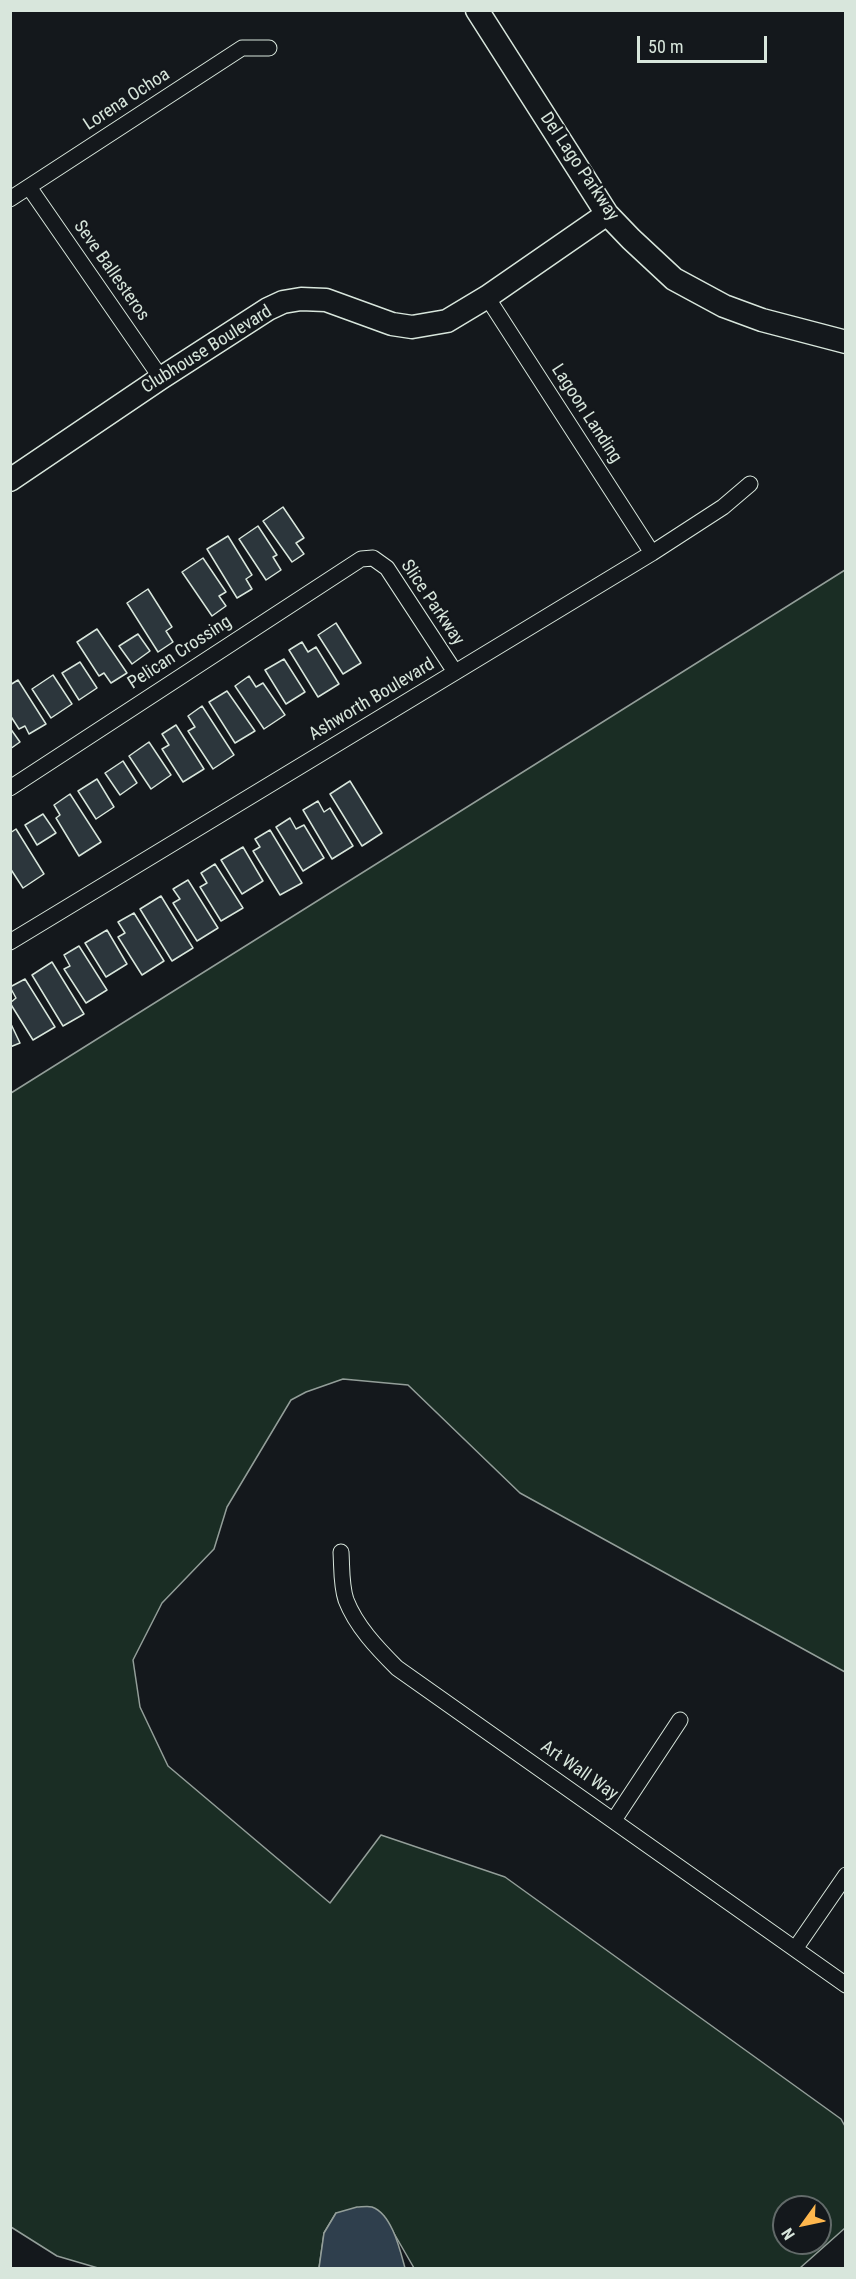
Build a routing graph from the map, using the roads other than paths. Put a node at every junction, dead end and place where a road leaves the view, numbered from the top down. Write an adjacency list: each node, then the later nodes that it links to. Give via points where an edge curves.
1 (477, 10): 5 (street, Del Lago Parkway)
2 (269, 48): 3 (street, Lorena Ochoa, via 242,48)
3 (29, 186): 4 (street, Lorena Ochoa); 8 (street, Seve Ballesteros)
4 (10, 199)
5 (608, 214): 6 (street, Clubhouse Boulevard); 7 (street, Del Lago Parkway, via 674,279 724,306)
6 (487, 297): 8 (street, Clubhouse Boulevard, via 447,321 412,327 392,324 326,300 283,303); 11 (street, Lagoon Landing)
7 (846, 342)
8 (161, 378): 9 (street, Clubhouse Boulevard)
9 (10, 480)
10 (750, 484): 11 (street, Ashworth Boulevard, via 723,507)
11 (652, 553): 13 (street, Ashworth Boulevard)
12 (373, 558): 13 (street, Slice Parkway, via 387,568); 14 (street, Pelican Crossing, via 361,559)
13 (455, 672): 15 (street, Ashworth Boulevard)
14 (10, 788)
15 (13, 935)
16 (341, 1552): 18 (street, Art Wall Way, via 346,1600 376,1647 397,1668)
17 (680, 1720): 18 (street)
18 (614, 1820): 20 (street, Art Wall Way)
19 (846, 1875): 20 (street)
20 (795, 1949): 21 (street, Art Wall Way)
21 (846, 1985)

